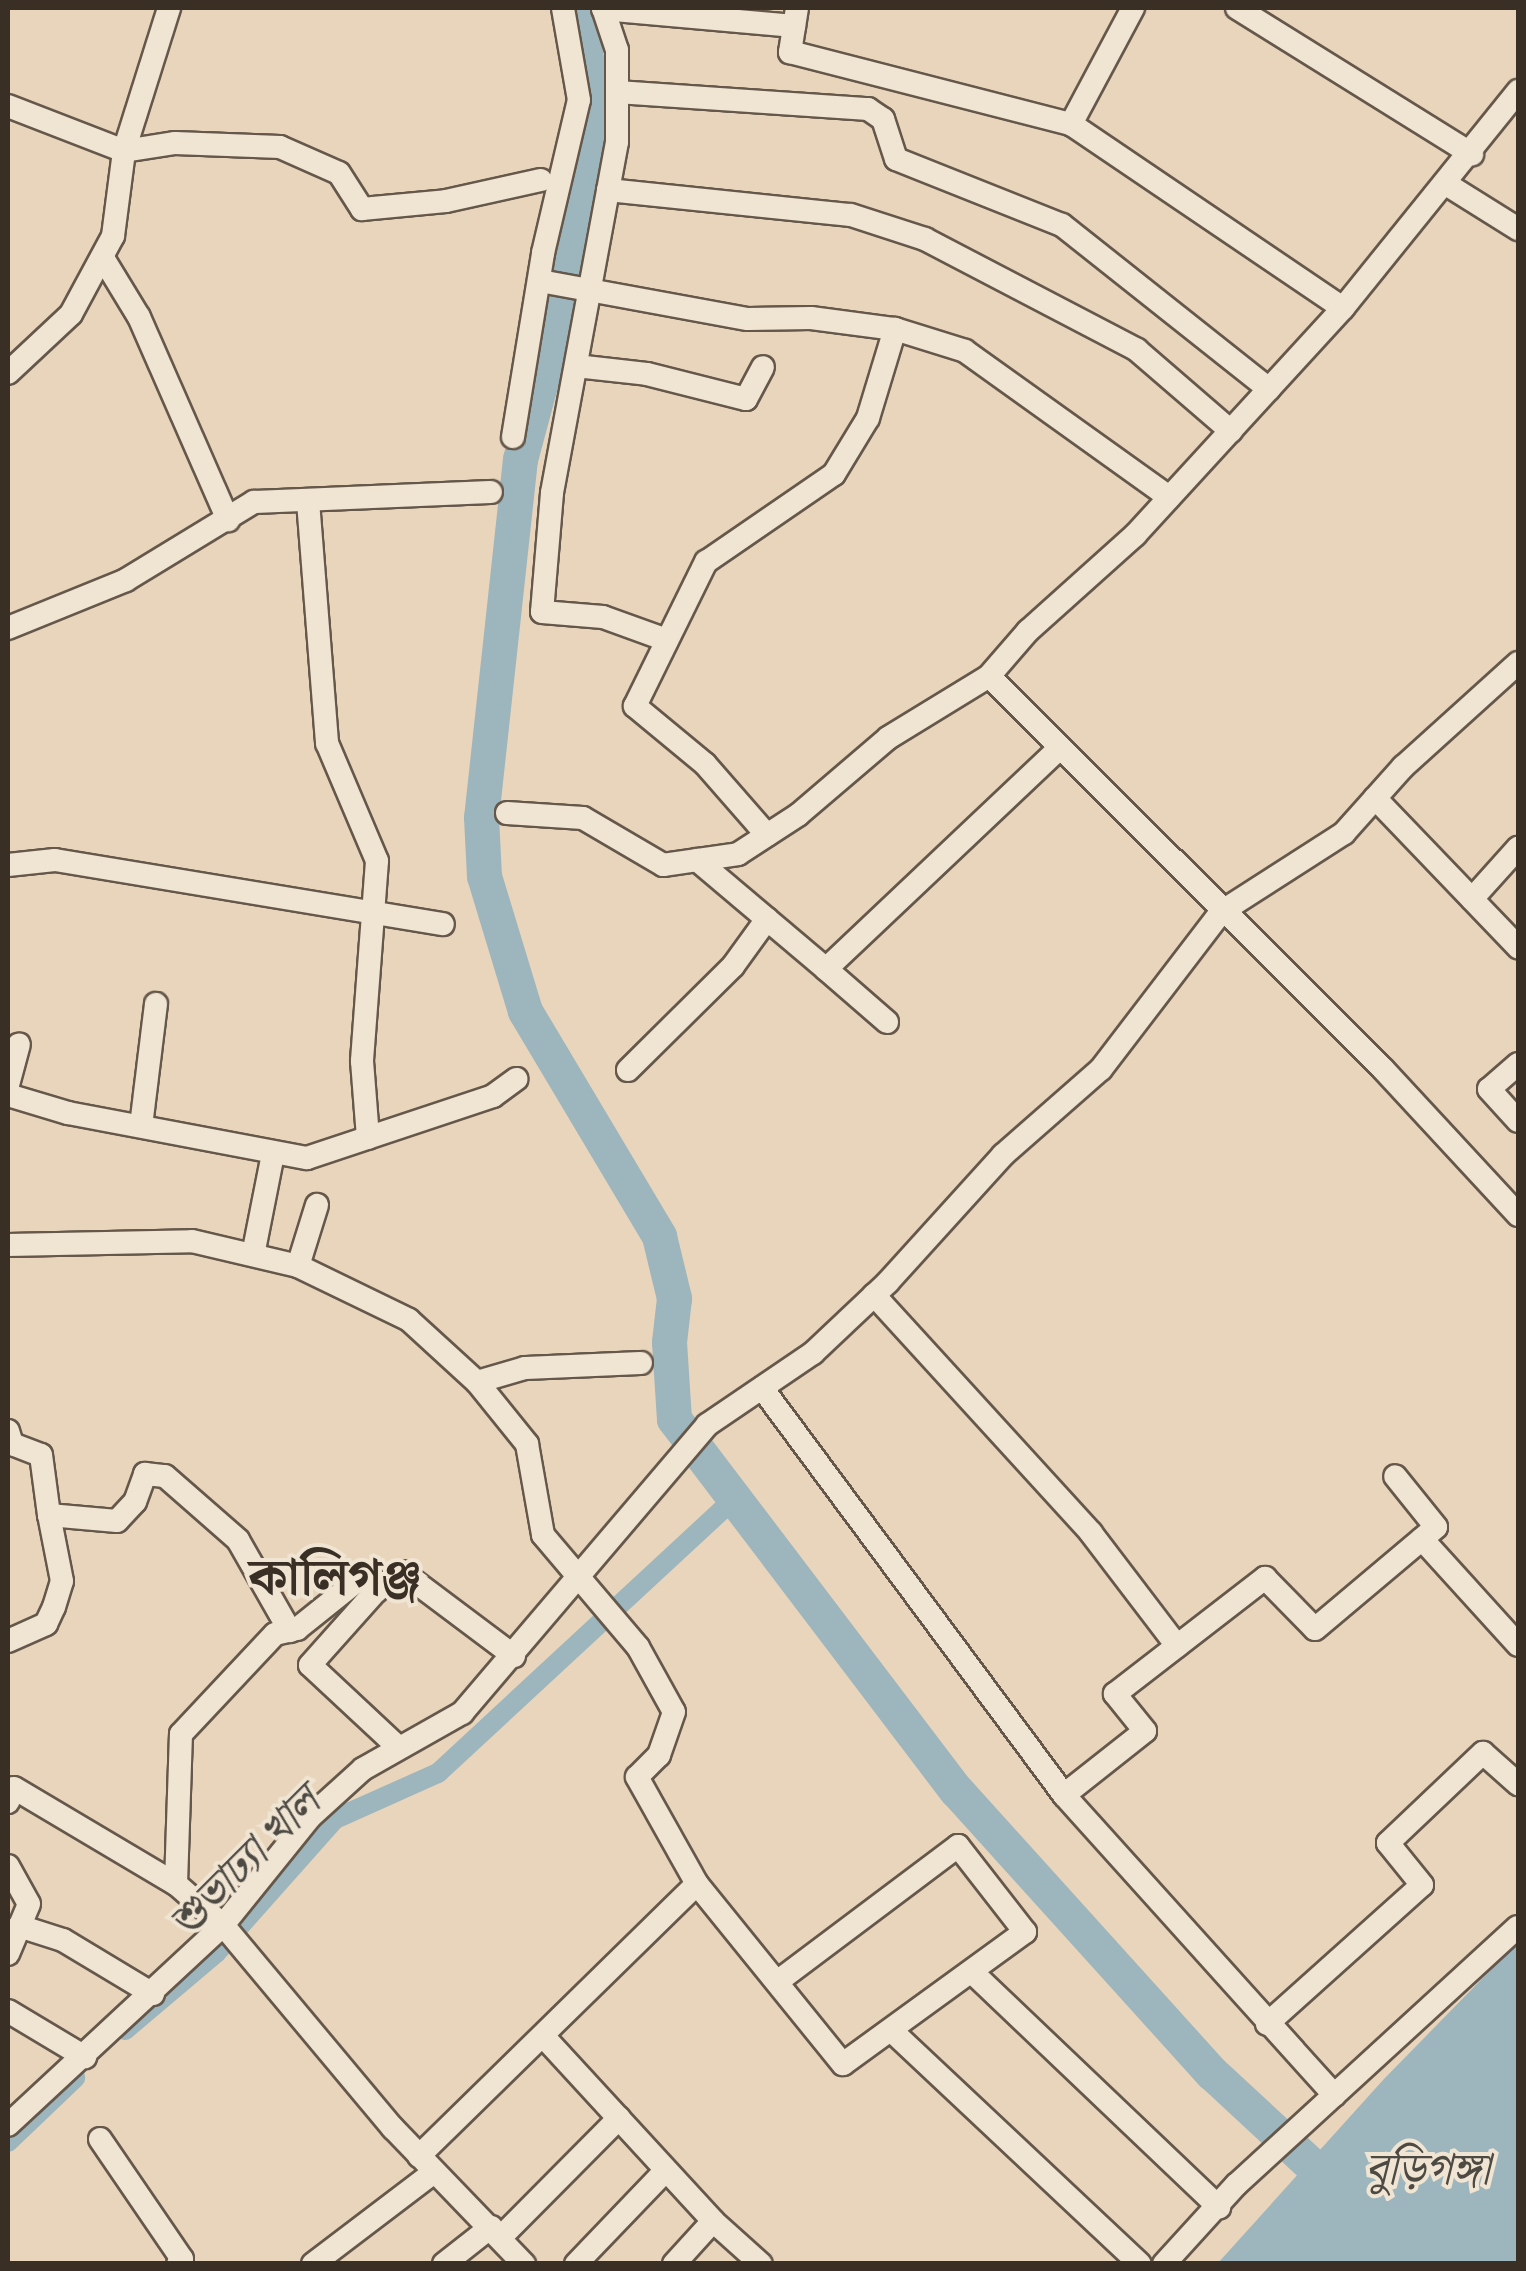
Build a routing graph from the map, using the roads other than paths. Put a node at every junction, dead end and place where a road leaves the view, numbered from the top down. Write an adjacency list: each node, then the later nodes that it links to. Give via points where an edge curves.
1 (168, 8): 11 (street)
2 (564, 8): 18 (street, via 579,100)
3 (603, 8): 6 (street); 8 (street, via 616,50)
4 (1133, 8): 10 (street)
5 (1237, 8): 12 (street)
6 (796, 17): 10 (street, via 790,52)
7 (1518, 91): 12 (street)
8 (617, 92): 15 (street); 25 (street, via 868,109 882,119 896,159 1062,225)
9 (8, 106): 11 (street)
10 (1071, 124): 20 (street)
11 (124, 151): 13 (street, via 175,144 280,147 339,174 362,208 446,201); 17 (street, via 113,236)
12 (1472, 154): 14 (street)
13 (541, 180)
14 (1443, 188): 16 (street); 20 (street)
15 (608, 190): 19 (street); 26 (street, via 851,214 925,239 1137,350)
16 (1518, 228)
17 (103, 258): 24 (street, via 70,314); 31 (street, via 139,317)
18 (544, 282): 19 (street); 27 (street)
19 (587, 288): 21 (street, via 748,319 810,318); 22 (street)
20 (1343, 308): 25 (street)
21 (895, 329): 29 (street, via 966,350); 33 (street, via 868,418 834,474 706,562)
22 (576, 366): 23 (street, via 647,374 746,399); 33 (street, via 552,492 542,612 603,618)
23 (763, 367)
24 (8, 373)
25 (1269, 390): 26 (street)
26 (1231, 430): 29 (street)
27 (513, 438)
28 (491, 492): 30 (street)
29 (1169, 498): 35 (street)
30 (308, 501): 31 (street, via 254,502); 45 (street, via 327,744 377,861)
31 (228, 520): 32 (street, via 126,580)
32 (8, 628)
33 (667, 640): 39 (street, via 635,706 705,764)
34 (1518, 663): 37 (street)
35 (989, 676): 36 (street); 39 (street, via 888,738)
36 (1060, 748): 44 (street); 49 (street)
37 (1375, 798): 43 (street); 44 (street, via 1344,833)
38 (506, 813): 41 (street, via 583,818 663,865)
39 (767, 835): 41 (street, via 738,854)
40 (1518, 848): 43 (street)
41 (696, 860): 46 (street)
42 (8, 865): 45 (street, via 55,860)
43 (1472, 899): 48 (street)
44 (1222, 912): 63 (street, via 1383,1069); 67 (street, via 1100,1069 1004,1155)
45 (373, 918): 47 (street); 60 (street, via 362,1061)
46 (766, 919): 49 (street); 54 (street, via 733,966)
47 (442, 924)
48 (1518, 947)
49 (826, 969): 51 (street)
50 (156, 1004): 59 (street)
51 (887, 1022)
52 (19, 1044): 56 (street)
53 (1518, 1064): 58 (street, via 1489,1089)
54 (628, 1070)
55 (516, 1080): 60 (street, via 493,1096)
56 (8, 1085)
57 (8, 1095): 59 (street)
58 (1518, 1121)
59 (141, 1126): 61 (street)
60 (368, 1138): 61 (street, via 307,1158)
61 (274, 1154): 65 (street)
62 (316, 1205): 66 (street)
63 (1518, 1215)
64 (8, 1245): 65 (street, via 192,1241)
65 (253, 1255): 66 (street)
66 (298, 1266): 69 (street, via 409,1320)
67 (874, 1295): 70 (street); 80 (street, via 1091,1533)
68 (641, 1363): 69 (street, via 525,1368)
69 (477, 1382): 75 (street, via 527,1444 543,1535)
70 (762, 1388): 75 (street, via 707,1425); 85 (street)
71 (8, 1431): 73 (street, via 12,1444 41,1456)
72 (1395, 1476): 74 (street, via 1436,1526)
73 (49, 1515): 77 (street, via 117,1521 135,1502 145,1474 165,1476 238,1540); 78 (street, via 62,1581 54,1607 46,1624)
74 (1422, 1539): 79 (street); 80 (street, via 1315,1629 1265,1578)
75 (576, 1578): 81 (street); 88 (street, via 638,1647 674,1712 659,1755 637,1777)
76 (376, 1591): 77 (street, via 362,1577); 81 (street, via 402,1572); 82 (street, via 310,1665)
77 (290, 1630): 87 (street, via 275,1634 181,1734)
78 (8, 1642)
79 (1518, 1645)
80 (1177, 1646): 85 (street, via 1115,1694 1145,1731)
81 (514, 1656): 82 (street, via 462,1713)
82 (398, 1747): 91 (street, via 310,1817)
83 (1518, 1784): 98 (street, via 1483,1753 1388,1843 1422,1885)
84 (10, 1792): 87 (street)
85 (1064, 1795): 98 (street)
86 (8, 1866): 89 (street)
87 (176, 1884): 91 (street)
88 (696, 1884): 95 (street); 100 (street)
89 (19, 1892): 90 (street)
90 (20, 1926): 93 (street); 96 (street, via 63,1940)
91 (223, 1926): 96 (street); 106 (street)
92 (1518, 1927): 102 (street)
93 (8, 1954)
94 (973, 1973): 95 (street, via 1024,1932 958,1846); 99 (street); 108 (street)
95 (777, 1982): 99 (street, via 843,2064)
96 (154, 1994): 101 (street)
97 (8, 2011): 101 (street)
98 (1267, 2024): 102 (street)
99 (894, 2033): 118 (street)
100 (544, 2037): 103 (street); 106 (street)
101 (85, 2057): 104 (street)
102 (1334, 2095): 108 (street)
103 (619, 2118): 107 (street); 110 (street)
104 (8, 2125)
105 (100, 2138): 113 (street, via 182,2260)
106 (427, 2164): 110 (street); 112 (street)
107 (666, 2170): 109 (street); 116 (street)
108 (1220, 2207): 119 (street)
109 (713, 2221): 111 (street); 117 (street)
110 (496, 2232): 114 (street); 115 (street)
111 (746, 2259)
112 (324, 2260)
113 (178, 2264)
114 (444, 2264)
115 (524, 2264)
116 (576, 2264)
117 (674, 2264)
118 (1140, 2264)
119 (1164, 2264)

